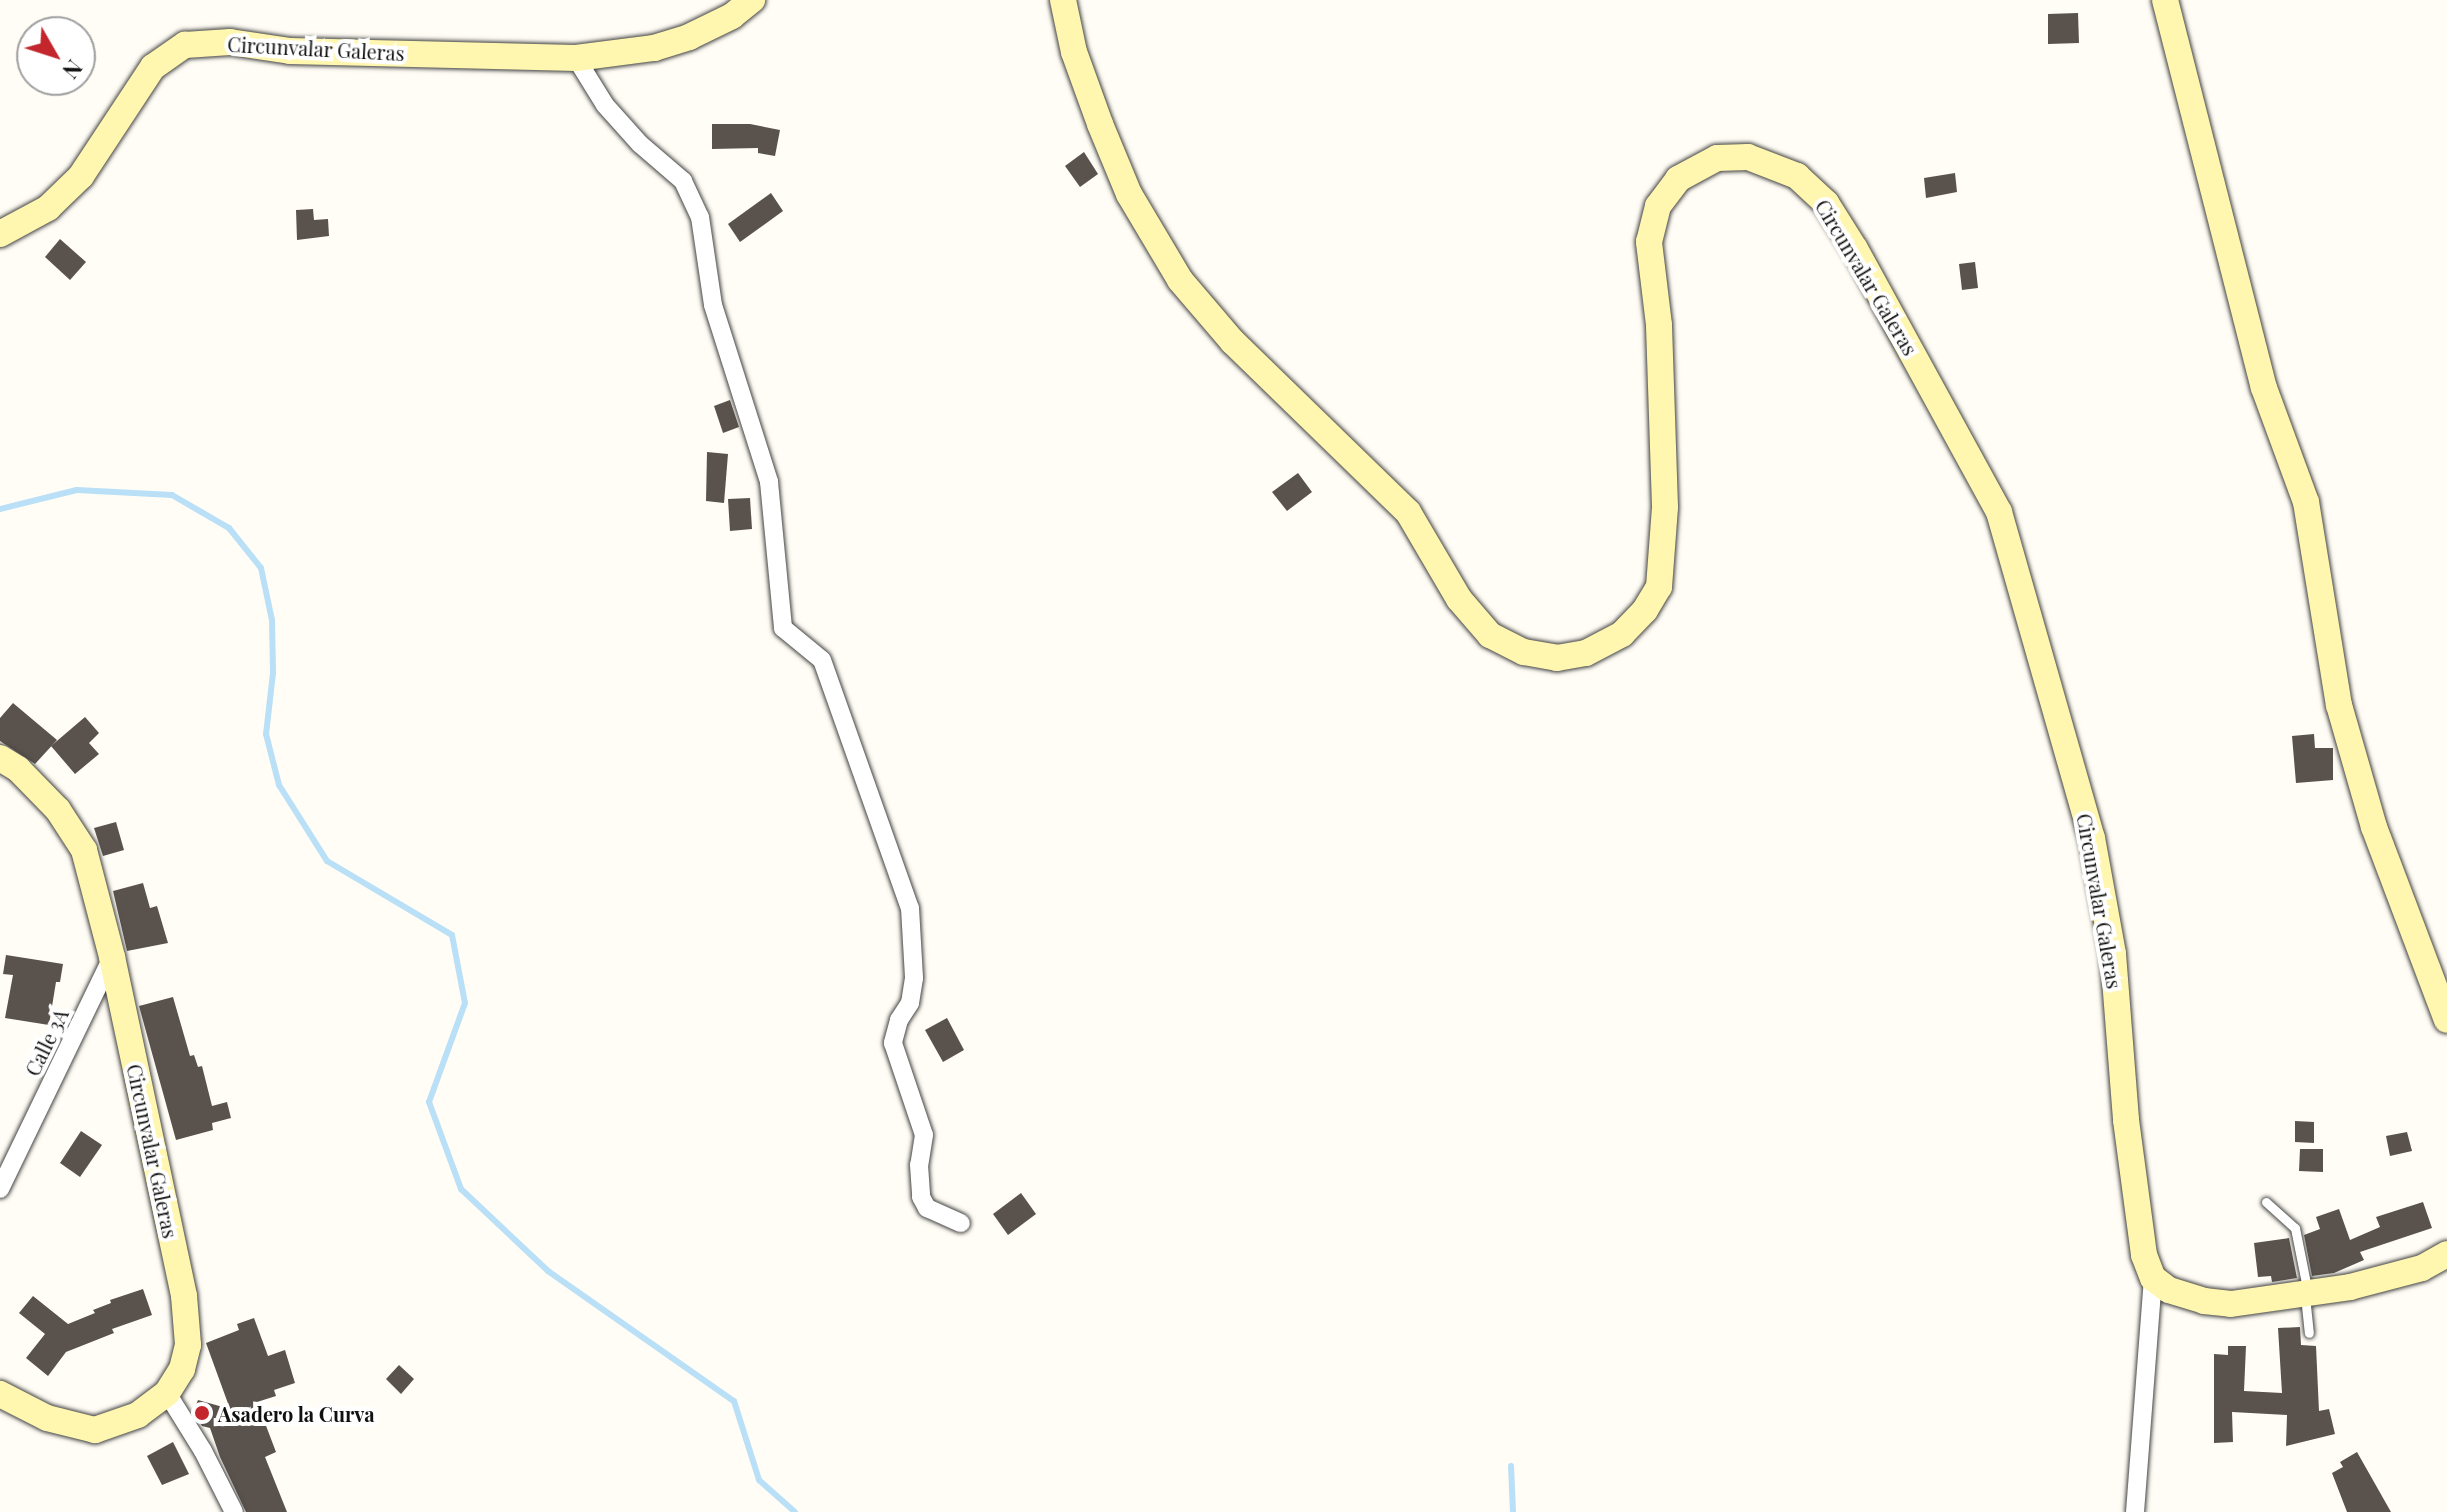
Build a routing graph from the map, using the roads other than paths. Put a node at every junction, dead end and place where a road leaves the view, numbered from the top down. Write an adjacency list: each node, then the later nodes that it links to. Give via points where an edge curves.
1 (752, 0): 4 (main road, Circunvalar Galeras, via 689,37 654,48)
2 (1063, 0): 13 (main road, Circunvalar Galeras, via 1074,52 1129,194 1180,280 1233,342 1408,512 1459,599 1490,635 1524,652 1557,658 1586,653 1622,634 1659,587 1665,507 1659,325 1649,242 1658,206 1678,179 1717,158 1748,157 1797,176 1826,203 1899,325 2003,526 2092,838 2113,954 2126,1120 2144,1255)
3 (2165, 0): 8 (main road, via 2264,388 2306,502 2339,705 2374,827)
4 (576, 58): 5 (main road, Circunvalar Galeras, via 290,51 230,42 185,45 153,67 81,176 48,208); 11 (street, via 605,105 683,181 700,217 713,305 769,482 783,628 822,660 910,908 914,978 893,1043 924,1135 921,1197 927,1208)
5 (0, 234)
6 (0, 758): 7 (main road, Circunvalar Galeras, via 58,810 84,850)
7 (112, 957): 9 (street, Calle 3A); 16 (main road, Circunvalar Galeras, via 184,1296 188,1345 182,1369)
8 (2447, 1020)
9 (0, 1189)
10 (2266, 1202): 14 (lane, via 2295,1228)
11 (961, 1223)
12 (2447, 1254): 14 (main road, via 2422,1268)
13 (2153, 1278): 14 (main road, via 2169,1290 2204,1301 2231,1304); 19 (street)
14 (2307, 1296): 15 (lane)
15 (2309, 1333)
16 (167, 1393): 17 (main road, Circunvalar Galeras, via 138,1415 95,1430 47,1418); 18 (street)
17 (0, 1394)
18 (234, 1512)
19 (2135, 1512)

